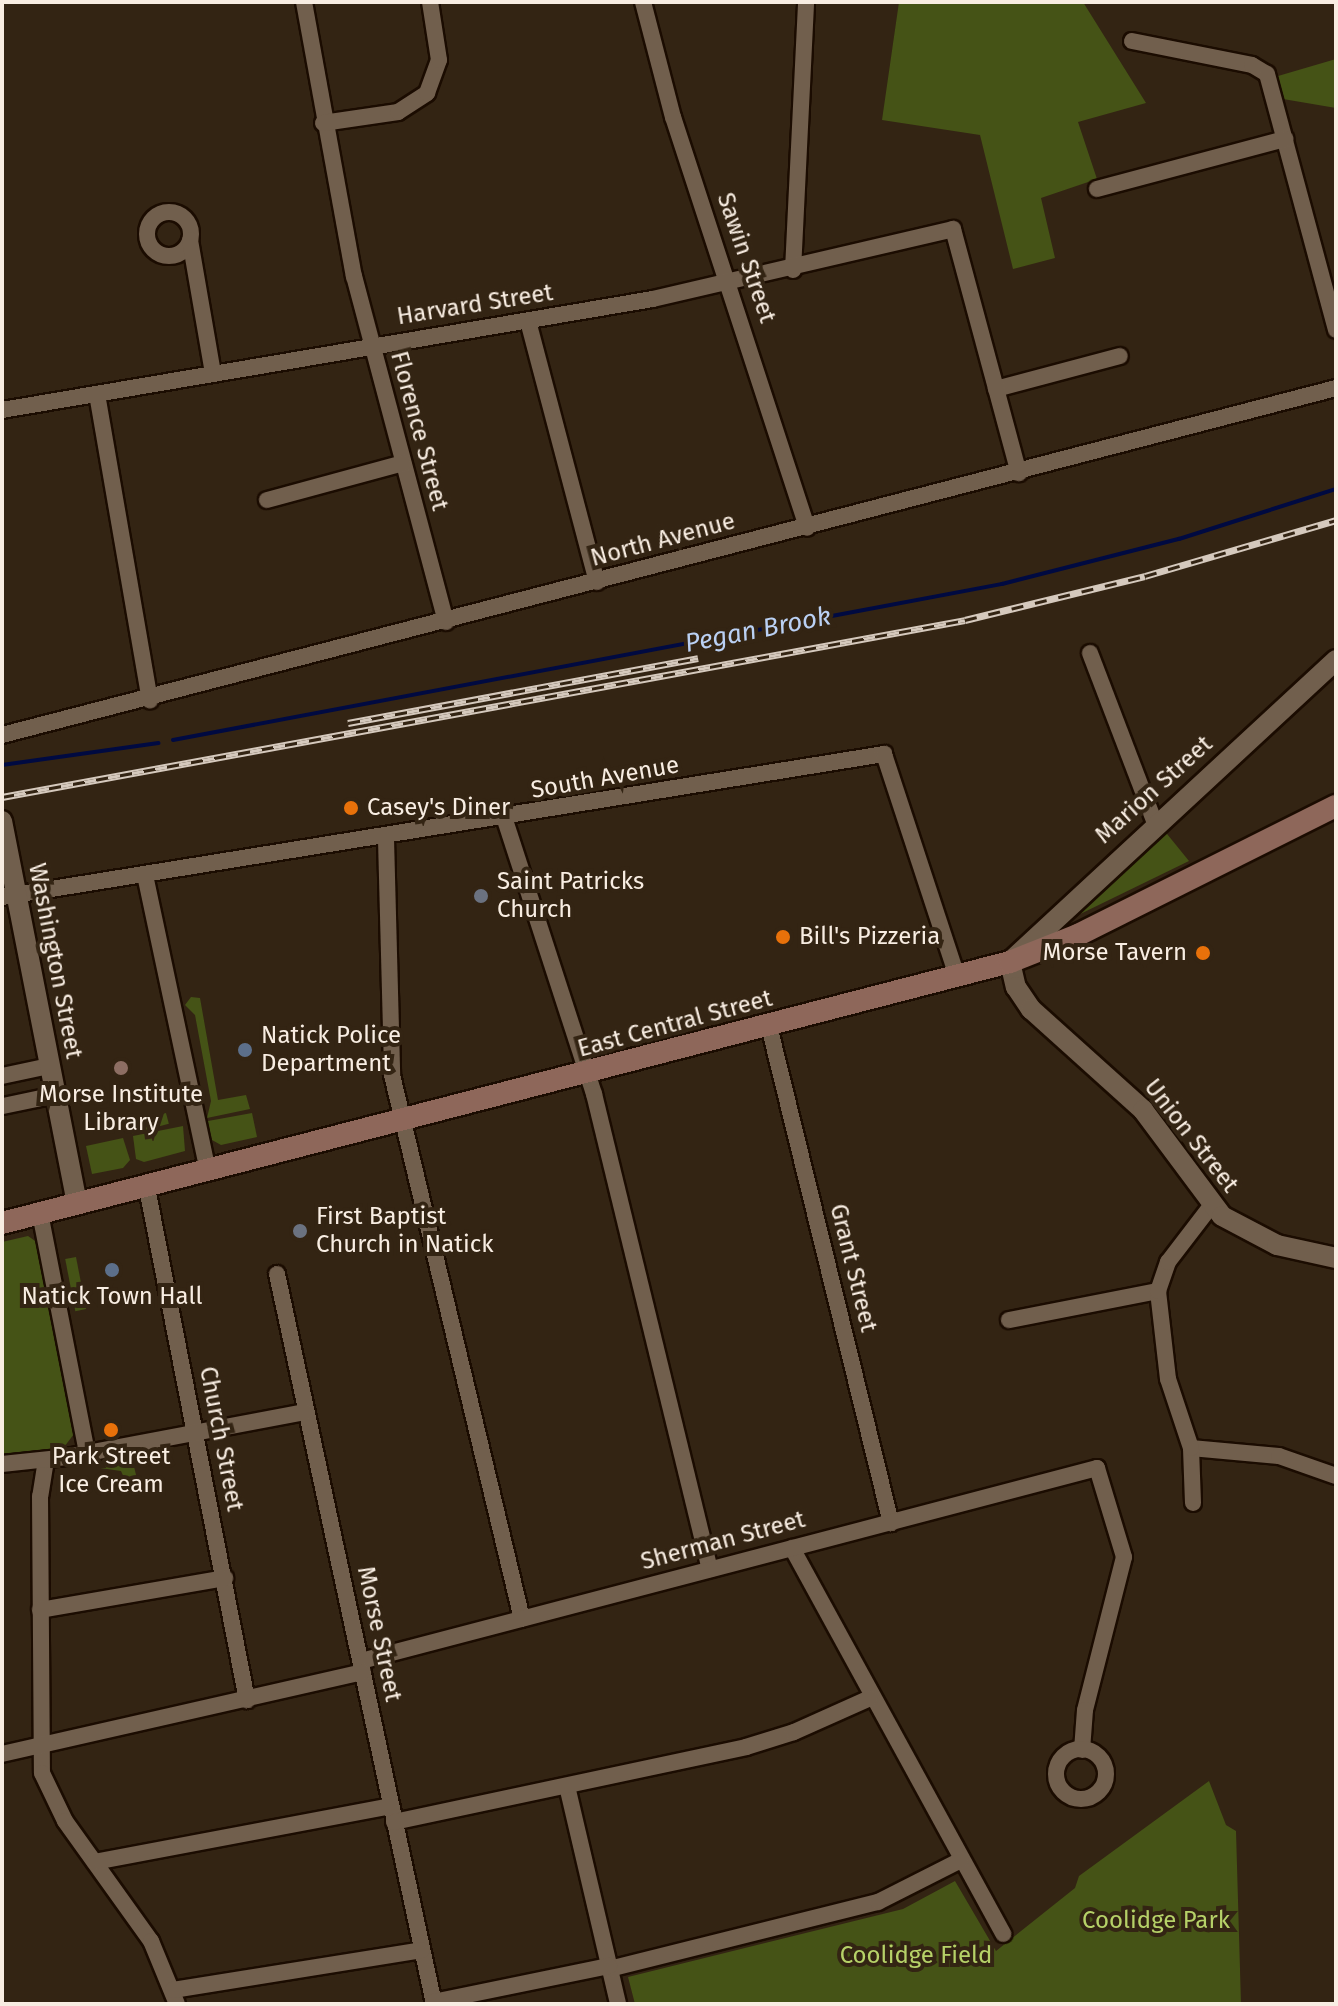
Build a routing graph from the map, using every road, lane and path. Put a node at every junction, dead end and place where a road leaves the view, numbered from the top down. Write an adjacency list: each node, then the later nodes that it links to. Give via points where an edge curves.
1 (304, 2): 6 (street, Florence Street)
2 (430, 2): 6 (street, via 439,60 427,93 398,112)
3 (643, 2): 11 (street, Sawin Street, via 673,117)
4 (806, 2): 10 (street)
5 (1132, 41): 7 (street, via 1263,71)
6 (323, 123): 14 (street, Florence Street)
7 (1285, 139): 8 (street); 13 (street)
8 (1097, 189)
9 (190, 240): 16 (street)
10 (793, 270): 11 (street, Harvard Street); 18 (street, Harvard Street, via 953,229)
11 (730, 284): 12 (street, Harvard Street); 24 (street, Sawin Street)
12 (528, 321): 14 (street, Harvard Street); 25 (street)
13 (1336, 330)
14 (372, 347): 16 (street, Harvard Street); 21 (street, Florence Street)
15 (1120, 356): 18 (street)
16 (213, 373): 19 (street, Harvard Street)
17 (1336, 388): 22 (street, North Avenue)
18 (996, 389): 22 (street)
19 (97, 394): 20 (street, Harvard Street); 29 (street)
20 (2, 410)
21 (403, 463): 23 (street); 26 (street, Florence Street)
22 (1019, 473): 24 (street, North Avenue)
23 (267, 500)
24 (807, 528): 25 (street, North Avenue)
25 (597, 582): 26 (street, North Avenue)
26 (446, 622): 29 (street, North Avenue)
27 (1090, 653): 34 (street)
28 (1336, 660): 34 (street, Marion Street)
29 (150, 700): 30 (street, North Avenue)
30 (2, 735)
31 (1336, 806): 38 (main road, East Central Street, via 1078,935)
32 (505, 820): 35 (street, South Avenue); 39 (street, South Avenue, via 884,754); 42 (street)
33 (2, 821): 37 (street, Washington Street)
34 (1155, 823): 38 (street, Marion Street)
35 (386, 839): 36 (street, South Avenue); 46 (street, via 390,1051)
36 (145, 875): 37 (street, South Avenue); 47 (street)
37 (8, 896): 41 (street, Washington Street)
38 (1010, 962): 39 (main road, East Central Street); 50 (street, Union Street, via 1016,987 1031,1009 1143,1110)
39 (957, 976): 40 (main road, East Central Street)
40 (769, 1026): 42 (main road, East Central Street); 65 (street, Grant Street)
41 (49, 1066): 43 (street); 44 (street, Washington Street)
42 (588, 1074): 46 (main road, East Central Street); 67 (street)
43 (2, 1076)
44 (55, 1095): 45 (street); 49 (street, Washington Street)
45 (3, 1106)
46 (403, 1121): 47 (main road, East Central Street); 70 (street)
47 (208, 1172): 48 (main road, East Central Street)
48 (147, 1188): 49 (main road, East Central Street); 58 (street, Church Street)
49 (77, 1204): 51 (main road, East Central Street)
50 (1211, 1206): 53 (street, Union Street, via 1258,1237); 55 (street, via 1168,1262)
51 (40, 1213): 52 (main road, East Central Street); 60 (street)
52 (2, 1223)
53 (1336, 1258)
54 (277, 1274): 57 (street, Morse Street)
55 (1158, 1291): 56 (street); 59 (street, via 1168,1379)
56 (1009, 1320)
57 (306, 1412): 58 (street); 71 (street, Morse Street)
58 (195, 1433): 60 (street); 68 (street, Church Street)
59 (1191, 1448): 63 (street, via 1279,1456); 64 (street)
60 (87, 1453): 61 (street)
61 (46, 1460): 62 (street); 69 (street, via 40,1496)
62 (2, 1464)
63 (1336, 1476)
64 (1193, 1503)
65 (891, 1523): 66 (street, Sherman Street); 75 (street, Sherman Street, via 1097,1468 1124,1557 1085,1710)
66 (792, 1548): 67 (street, Sherman Street); 72 (street)
67 (710, 1569): 70 (street, Sherman Street)
68 (225, 1578): 69 (street); 73 (street, Church Street)
69 (40, 1610): 74 (street)
70 (522, 1619): 71 (street, Sherman Street)
71 (362, 1666): 73 (street, Sherman Street); 78 (street, Morse Street)
72 (870, 1698): 77 (street, via 771,1740); 79 (street)
73 (247, 1700): 74 (street, Sherman Street)
74 (40, 1747): 76 (street, Sherman Street); 80 (street, via 50,1796)
75 (1082, 1750)
76 (2, 1754)
77 (567, 1786): 78 (street); 83 (street)
78 (392, 1814): 80 (street); 82 (street, Morse Street)
79 (961, 1860): 81 (street); 83 (street, via 878,1902)
80 (95, 1862): 84 (street, via 141,1924)
81 (1003, 1934)
82 (422, 1950): 84 (street); 85 (street, Morse Street)
83 (609, 1967): 85 (street); 86 (street)
84 (175, 1997)
85 (434, 2003)
86 (618, 2004)

